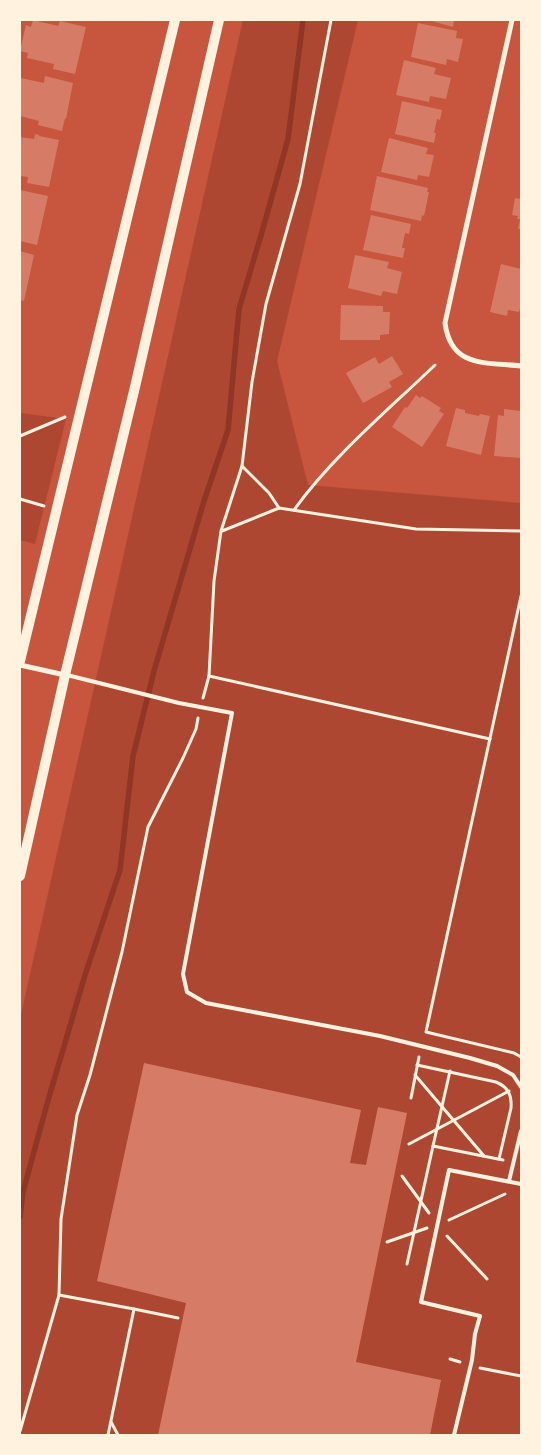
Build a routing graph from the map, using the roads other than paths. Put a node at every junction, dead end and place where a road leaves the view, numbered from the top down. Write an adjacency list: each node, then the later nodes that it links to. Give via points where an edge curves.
1 (175, 20): 5 (main road)
2 (219, 20): 7 (main road)
3 (512, 20): 4 (street, via 445,323 447,337 458,354 482,362)
4 (521, 366)
5 (20, 661)
6 (20, 666): 7 (street)
7 (65, 675): 8 (main road); 9 (lane, via 232,713 183,974 187,992 206,1002 380,1036 497,1066 513,1075)
8 (20, 876)
9 (521, 1086)
10 (521, 1131): 11 (lane)
11 (509, 1182): 12 (lane); 13 (lane, via 449,1170 437,1225 421,1302 480,1316)
12 (521, 1184)
13 (454, 1435)

